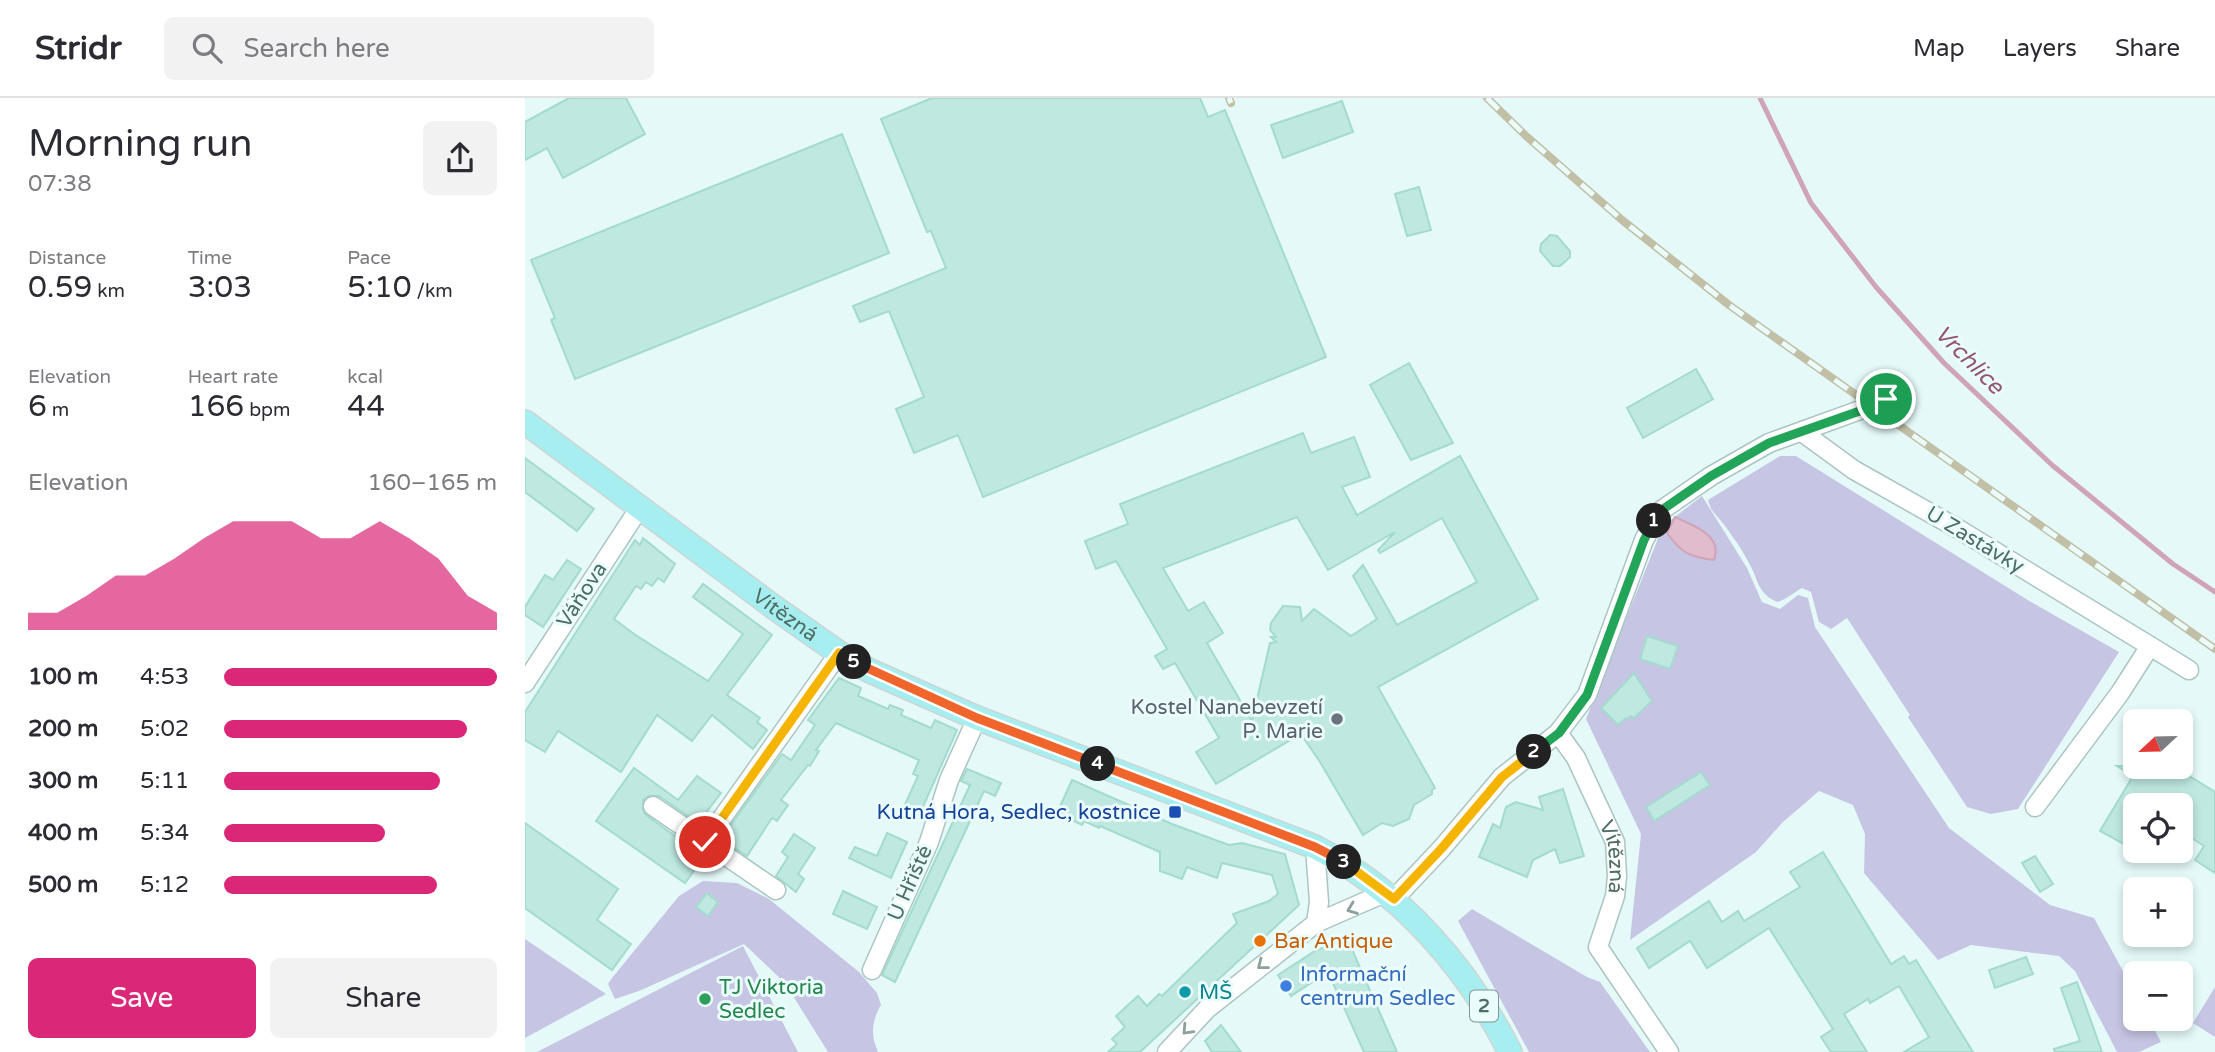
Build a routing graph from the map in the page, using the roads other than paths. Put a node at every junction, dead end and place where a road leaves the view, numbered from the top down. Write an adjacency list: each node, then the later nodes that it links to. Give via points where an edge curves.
1 (1893, 400): 3 (street)
2 (525, 422): 4 (main road, Vítězná / 2)
3 (1803, 432): 5 (street, U Zastávky, via 1854,470); 10 (street, via 1769,443 1659,512 1644,540 1587,695)
4 (640, 507): 6 (main road, Vítězná / 2); 8 (street, Váňova)
5 (2150, 646): 7 (street, U Zastávky); 12 (street)
6 (839, 653): 9 (main road, Vítězná / 2); 13 (street)
7 (2189, 670)
8 (525, 683)
9 (977, 718): 14 (main road, Vítězná / 2); 18 (street, U Hřiště)
10 (1559, 733): 16 (street, via 1502,777 1442,848); 21 (street, Vítězná, via 1576,758 1615,842 1615,896 1598,947)
11 (653, 806): 13 (street)
12 (2035, 807)
13 (705, 842): 15 (street)
14 (1315, 847): 16 (main road, Vítězná / 2); 17 (street)
15 (776, 890)
16 (1390, 896): 17 (street, one-way to 17); 20 (main road, Vítězná / 2, via 1464,978)
17 (1316, 923): 19 (street, one-way to 19, via 1207,1009)
18 (872, 970)
19 (1167, 1052)
20 (1510, 1052)
21 (1669, 1052)

